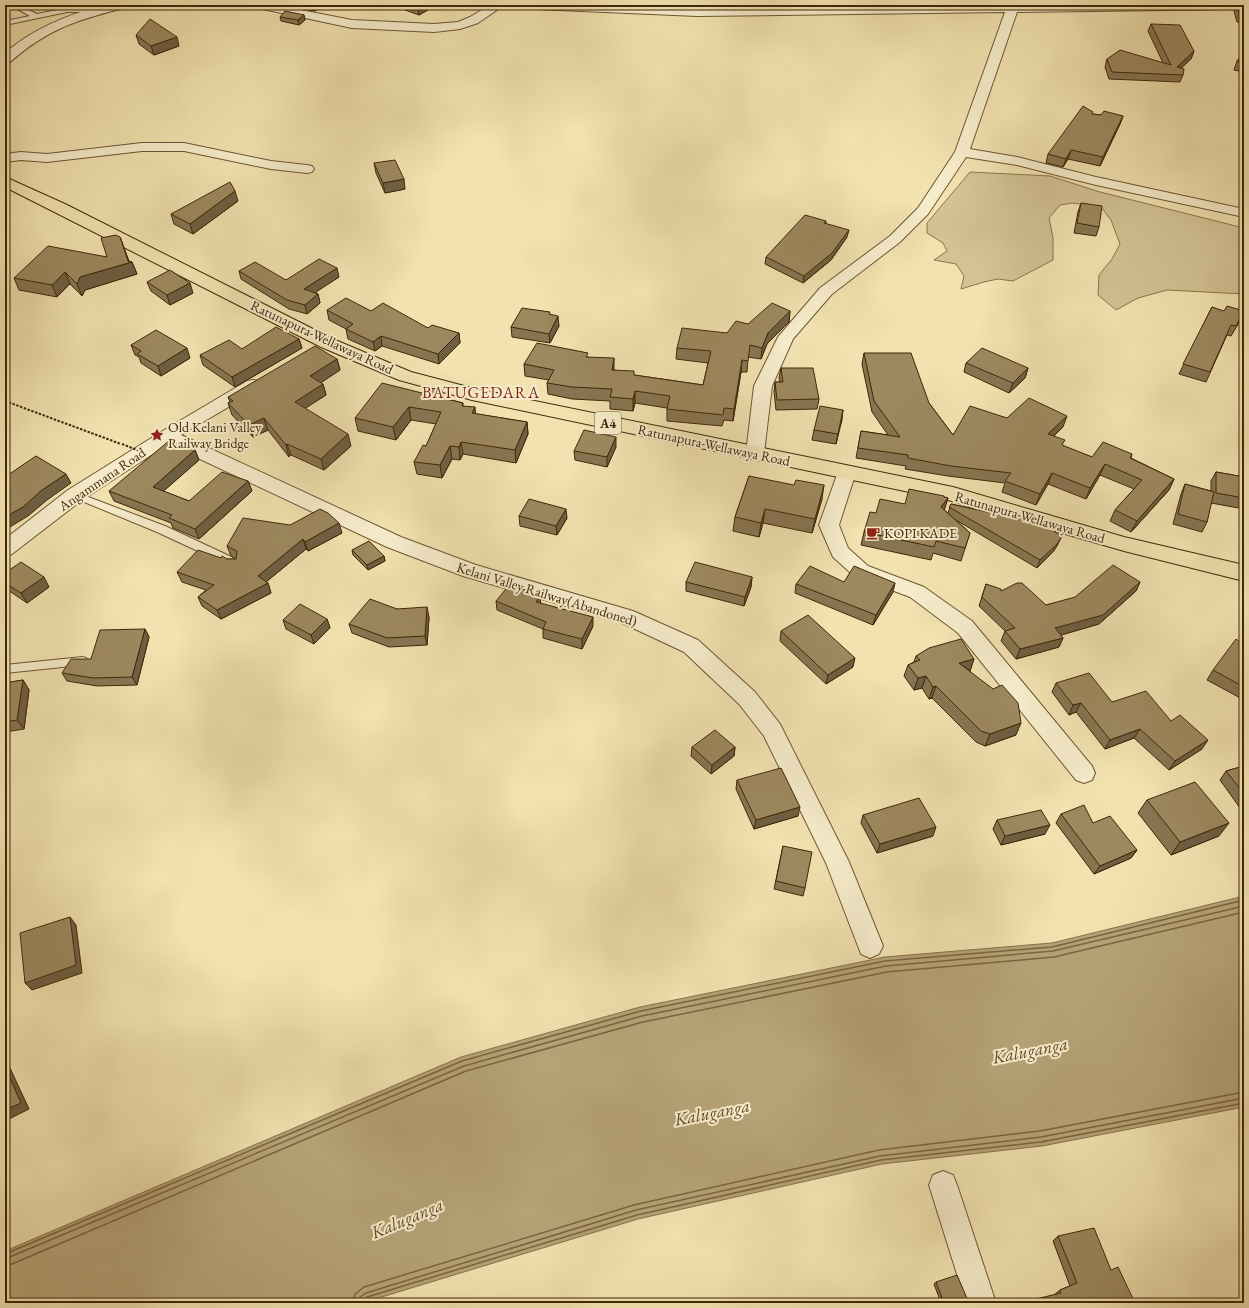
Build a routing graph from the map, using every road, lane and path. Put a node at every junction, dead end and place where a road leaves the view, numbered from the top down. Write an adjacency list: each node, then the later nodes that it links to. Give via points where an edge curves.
1 (13, 5): 11 (lane)
2 (124, 5): 10 (street)
3 (258, 5): 4 (street, via 352,24 434,28 460,25 474,20)
4 (498, 5)
5 (512, 5): 8 (street, via 697,12)
6 (1174, 5): 7 (street); 9 (street)
7 (1244, 6)
8 (920, 7): 9 (street)
9 (1012, 9): 14 (street)
10 (97, 10): 11 (lane, via 67,10); 13 (street, via 59,24 20,46)
11 (35, 16): 12 (lane)
12 (5, 23)
13 (5, 60)
14 (962, 152): 18 (street, via 1017,161); 24 (street, via 923,211 895,239 826,291 786,337 763,386)
15 (5, 158): 16 (street, via 47,158 142,148 184,147 271,165)
16 (307, 169)
17 (5, 181): 19 (highway, Ratunapura-Wellawaya Road / A4)
18 (1244, 213)
19 (327, 343): 20 (street); 24 (highway, Ratunapura-Wellawaya Road / A4, via 405,376 472,394)
20 (306, 355)
21 (265, 378): 23 (street, Angammana Road)
22 (5, 401): 25 (path, bridge)
23 (168, 436): 27 (street, Angammana Road); 34 (street, Kelani Valley Railway(Abandoned), via 394,542 470,571 626,616 691,646 747,698 772,730 837,862)
24 (755, 453): 26 (highway, Ratunapura-Wellawaya Road / A4)
25 (147, 454)
26 (847, 472): 30 (highway, Ratunapura-Wellawaya Road / A4, via 953,494 1124,544); 33 (street, via 829,525 840,552 861,571 917,592 964,627)
27 (75, 495): 28 (street, Angammana Road); 29 (lane, via 161,529)
28 (5, 549)
29 (235, 564)
30 (1244, 573)
31 (88, 660): 32 (lane)
32 (5, 669)
33 (1084, 773)
34 (870, 946)
35 (943, 1185): 36 (street)
36 (981, 1303)

